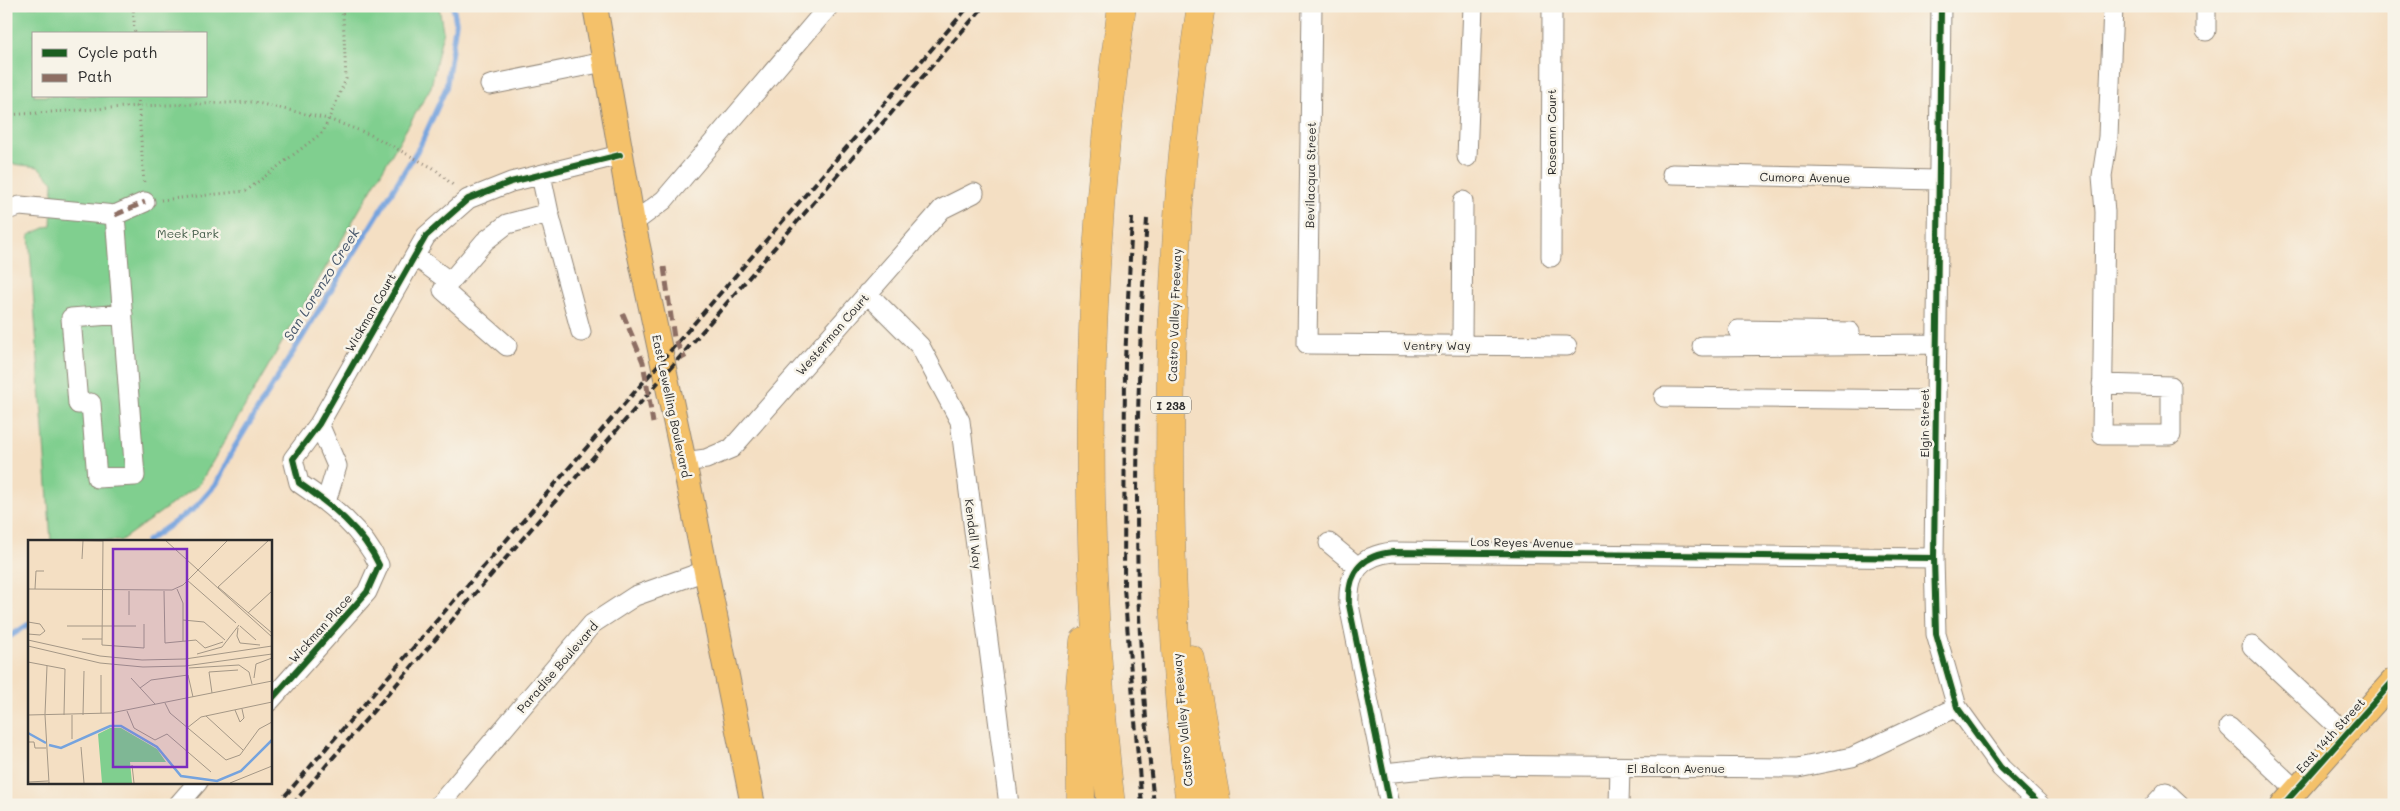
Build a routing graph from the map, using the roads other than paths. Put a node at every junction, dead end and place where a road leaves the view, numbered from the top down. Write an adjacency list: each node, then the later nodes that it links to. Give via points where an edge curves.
1 (595, 6): 12 (main road, East Lewelling Boulevard)
2 (829, 6): 25 (street, via 664,200)
3 (1122, 6): 48 (highway, via 1097,266 1092,404)
4 (1201, 6): 46 (highway, Castro Valley Freeway / I 238, via 1183,166 1172,323)
5 (1312, 6): 34 (street, Bevilacqua Street)
6 (1473, 6): 15 (street)
7 (1552, 6): 27 (street, Roseann Court)
8 (1940, 6): 18 (street, Elgin Street)
9 (2113, 6): 39 (street, via 2108,136 2102,176 2105,212)
10 (2206, 6): 11 (street)
11 (2206, 31)
12 (604, 62): 13 (street); 14 (main road, East Lewelling Boulevard)
13 (490, 85)
14 (620, 155): 16 (street, Wickman Court); 25 (main road, East Lewelling Boulevard)
15 (1467, 157)
16 (541, 174): 23 (street); 26 (street, Wickman Court, via 468,199 426,236)
17 (1672, 174): 18 (street, Cumora Avenue)
18 (1937, 180): 33 (street, Elgin Street)
19 (974, 193): 29 (street, Westerman Court, via 942,210)
20 (1464, 201): 35 (street)
21 (145, 202): 24 (street)
22 (13, 208): 24 (street)
23 (549, 213): 28 (street, via 507,224 485,241); 32 (street)
24 (115, 215): 30 (street)
25 (633, 223): 43 (main road, East Lewelling Boulevard)
26 (415, 256): 28 (street); 42 (street, Wickman Court)
27 (1551, 257)
28 (450, 282): 36 (street, via 443,290)
29 (867, 293): 43 (street, Westerman Court, via 732,448 706,459); 65 (street, Kendall Way, via 920,346 960,421)
30 (123, 314): 30 (street, via 135,476 97,478 91,403 78,404 71,318)
31 (1738, 330): 33 (street)
32 (581, 332)
33 (1936, 339): 38 (street); 41 (street, Elgin Street)
34 (1307, 344): 35 (street, Ventry Way)
35 (1462, 345): 37 (street, Ventry Way)
36 (507, 346)
37 (1567, 346)
38 (1702, 346)
39 (2102, 384): 39 (street, via 2102,436 2171,436 2171,386)
40 (1664, 398): 41 (street)
41 (1936, 400): 47 (street, Elgin Street)
42 (319, 424): 44 (street, via 337,466); 44 (street, Wickman Court, via 293,459 300,483)
43 (684, 462): 51 (main road, East Lewelling Boulevard)
44 (326, 502): 49 (street, Wickman Court, via 371,547)
45 (1329, 543): 50 (street)
46 (1172, 557): 68 (highway, Castro Valley Freeway / I 238, via 1180,702); 69 (highway)
47 (1934, 558): 50 (street, Los Reyes Avenue, via 1393,552 1375,556); 55 (street, Elgin Street, via 1936,634)
48 (1094, 560): 66 (highway, via 1080,686); 67 (highway, via 1097,640)
49 (379, 565): 54 (street, Wickman Place, via 367,592)
50 (1358, 567): 59 (street, via 1349,583 1349,605)
51 (705, 571): 63 (street, Paradise Boulevard, via 635,596 592,624); 64 (main road, East Lewelling Boulevard)
52 (2252, 646): 57 (street)
53 (2394, 680): 57 (main road, East 14th Street)
54 (271, 700)
55 (1956, 707): 58 (street, El Balcon Avenue, via 1852,757 1798,768); 72 (street, Elgin Street, via 2001,768)
56 (2229, 727): 61 (street)
57 (2346, 734): 61 (main road, East 14th Street)
58 (1620, 767): 59 (street, El Balcon Avenue, via 1466,765); 71 (street)
59 (1383, 773): 70 (street)
60 (196, 784): 62 (street)
61 (2290, 798)
62 (178, 805)
63 (439, 805)
64 (753, 805)
65 (1009, 805)
66 (1082, 805)
67 (1111, 805)
68 (1190, 805)
69 (1217, 805)
70 (1390, 805)
71 (1619, 805)
72 (2040, 805)
73 (2154, 805): 74 (street, via 2166,792)
74 (2180, 805)

